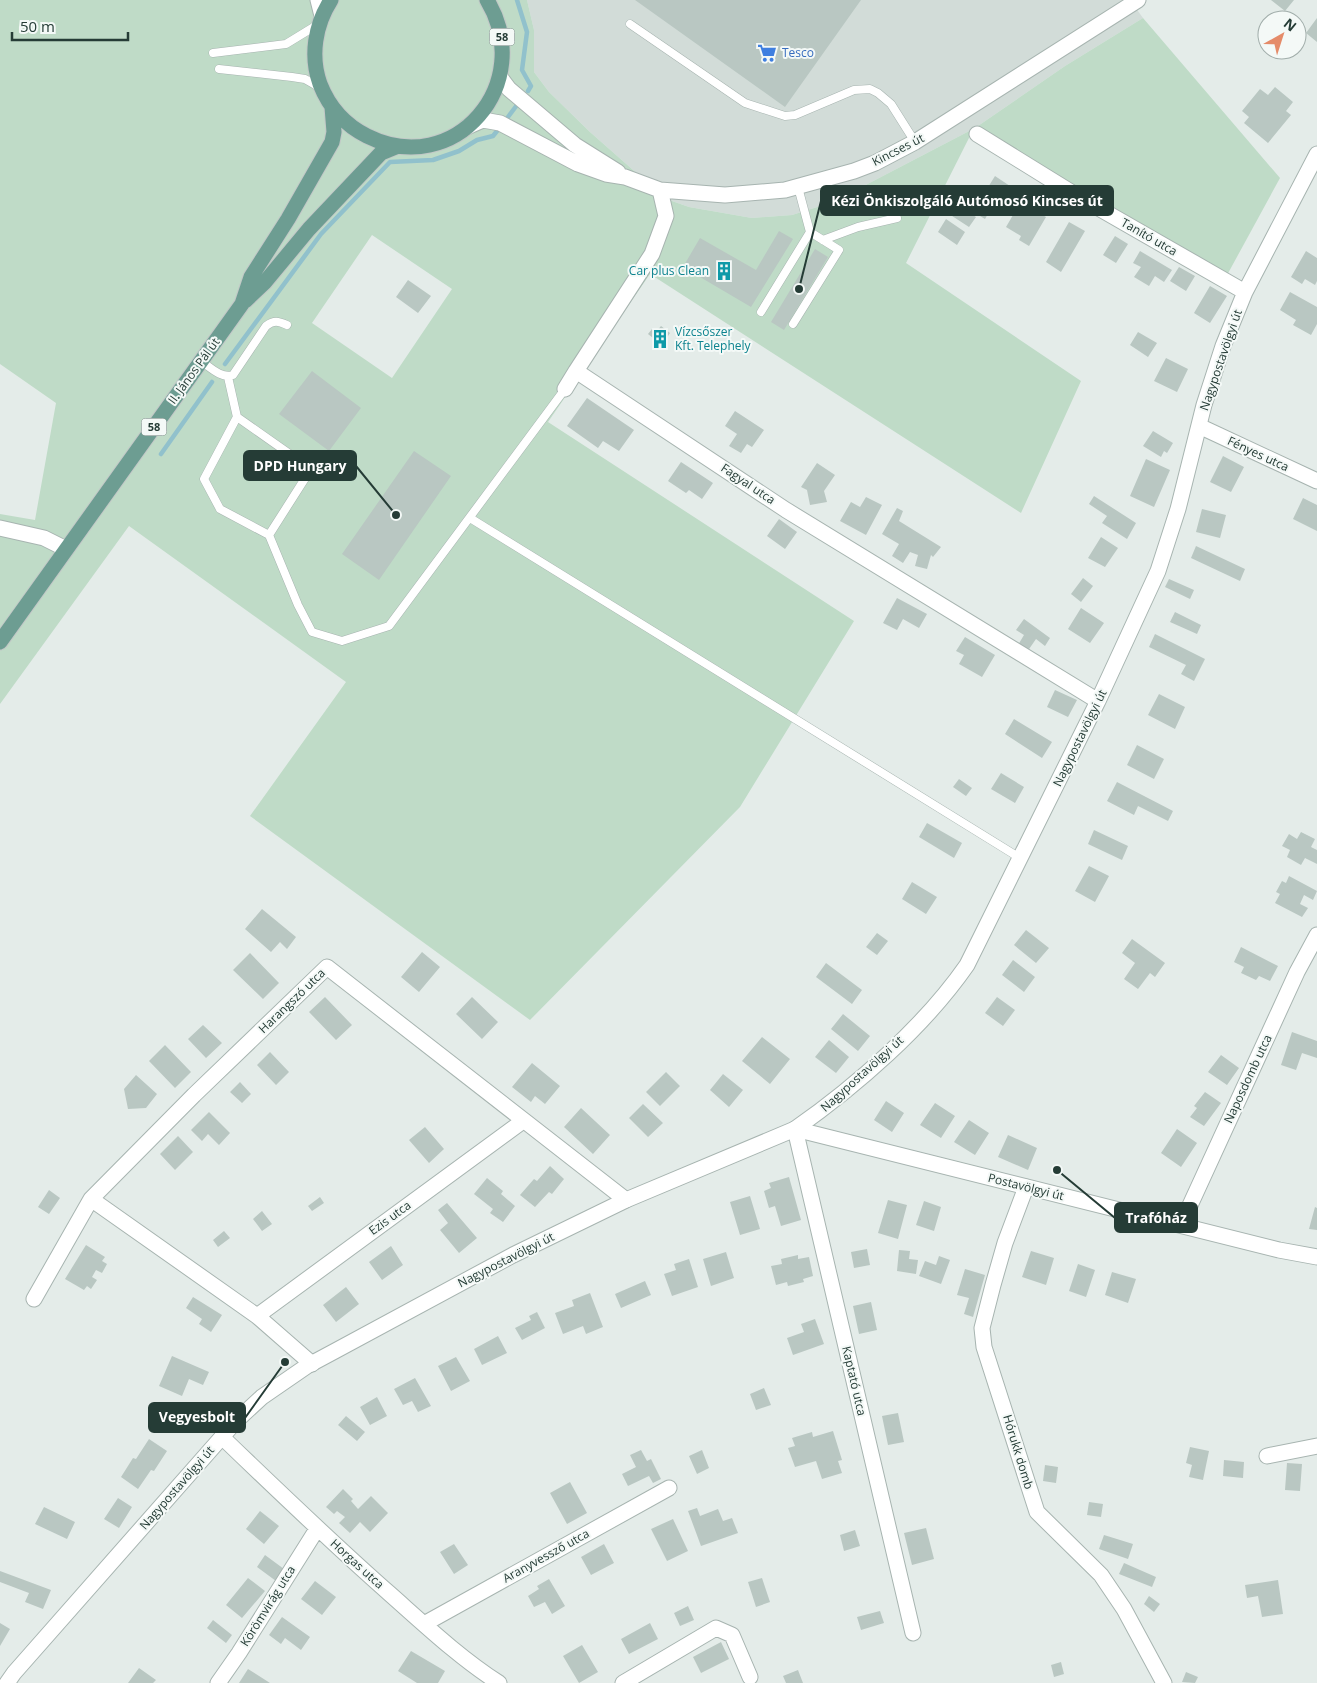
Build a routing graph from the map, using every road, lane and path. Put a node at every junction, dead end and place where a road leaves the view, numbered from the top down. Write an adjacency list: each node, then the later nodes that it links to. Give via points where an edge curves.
1 (318, 0): 5 (street)
2 (331, 0): 5 (main road, 58)
3 (487, 0): 9 (main road, 58, via 497,18 502,37)
4 (1134, 1): 14 (street, Kincses út)
5 (321, 20): 7 (lane, via 286,44); 10 (main road, 58, via 315,52)
6 (630, 24): 14 (lane, via 745,103 785,116 795,115 854,90 870,89 891,104)
7 (213, 53)
8 (219, 69): 10 (lane, via 305,80)
9 (500, 77): 12 (main road, 58, via 487,105); 17 (street, via 509,89 575,145)
10 (322, 89): 11 (main road, 58)
11 (332, 107): 15 (main road, 58, via 361,133); 24 (main road, II. János Pál út / 58, via 332,142 251,277)
12 (466, 128): 15 (main road, 58, via 441,141 413,147); 17 (street, via 483,120 500,123 578,164)
13 (977, 134): 23 (street, Tanító utca)
14 (915, 142): 18 (street, Kincses út, via 854,171)
15 (398, 146): 24 (main road, 58, via 381,153)
16 (1317, 154): 23 (street, Nagypostavölgyi út)
17 (625, 177): 19 (street, Kincses út)
18 (798, 187): 19 (street, Kincses út, via 725,195); 21 (lane)
19 (660, 190): 29 (street, via 666,216 652,254)
20 (897, 218): 22 (lane)
21 (810, 232): 22 (lane); 25 (lane)
22 (823, 240): 26 (lane, via 839,250)
23 (1245, 292): 33 (street, Nagypostavölgyi út, via 1223,346)
24 (242, 304): 28 (main road, II. János Pál út / 58)
25 (761, 312)
26 (793, 324)
27 (287, 325): 30 (lane, via 278,321 266,326 233,375)
28 (201, 361): 30 (lane); 38 (main road, II. János Pál út / 58)
29 (576, 371): 31 (street); 40 (street, Fagyal utca, via 786,510)
30 (228, 377): 32 (lane)
31 (564, 389): 35 (lane)
32 (237, 417): 37 (lane, via 204,479 220,509); 37 (lane, via 311,469)
33 (1199, 426): 34 (street, Fényes utca); 40 (street, Nagypostavölgyi út, via 1158,572)
34 (1317, 481)
35 (470, 518): 37 (lane, via 390,626 342,641 312,632); 41 (lane)
36 (0, 528): 38 (street, via 44,538)
37 (269, 535)
38 (66, 549): 39 (main road, II. János Pál út / 58)
39 (0, 642)
40 (1098, 701): 41 (street, Nagypostavölgyi út)
41 (1020, 858): 44 (street, Nagypostavölgyi út, via 955,983 874,1066 830,1105)
42 (1317, 935): 48 (street, Naposdomb utca)
43 (523, 1121): 46 (street, Harangszó utca, via 328,967); 47 (street, Harangszó utca); 51 (street, Ezis utca)
44 (795, 1129): 45 (street, Postavölgyi út); 47 (street, Nagypostavölgyi út); 59 (street, Kaptató utca)
45 (1026, 1187): 48 (street, Postavölgyi út); 65 (street, Hórukk domb, via 993,1285 982,1328 984,1347 1037,1512 1101,1575 1124,1609)
46 (91, 1199): 50 (street, Harangszó utca); 51 (street)
47 (626, 1200): 52 (street, Nagypostavölgyi út, via 513,1255)
48 (1181, 1225): 49 (street, Postavölgyi út)
49 (1317, 1257)
50 (34, 1299)
51 (257, 1316): 52 (street)
52 (312, 1364): 53 (street, Nagypostavölgyi út, via 262,1397)
53 (222, 1437): 57 (street, Horgas utca); 61 (street, Nagypostavölgyi út)
54 (1317, 1446): 55 (street)
55 (1268, 1456)
56 (669, 1488): 58 (street, Aranyvessző utca)
57 (317, 1529): 58 (street, Horgas utca); 62 (street, Körömvirág utca)
58 (424, 1624): 63 (street, Horgas utca)
59 (913, 1633)
60 (750, 1678): 64 (street, via 732,1635 716,1628)
61 (7, 1683)
62 (218, 1683)
63 (499, 1683)
64 (623, 1683)
65 (1164, 1683)

